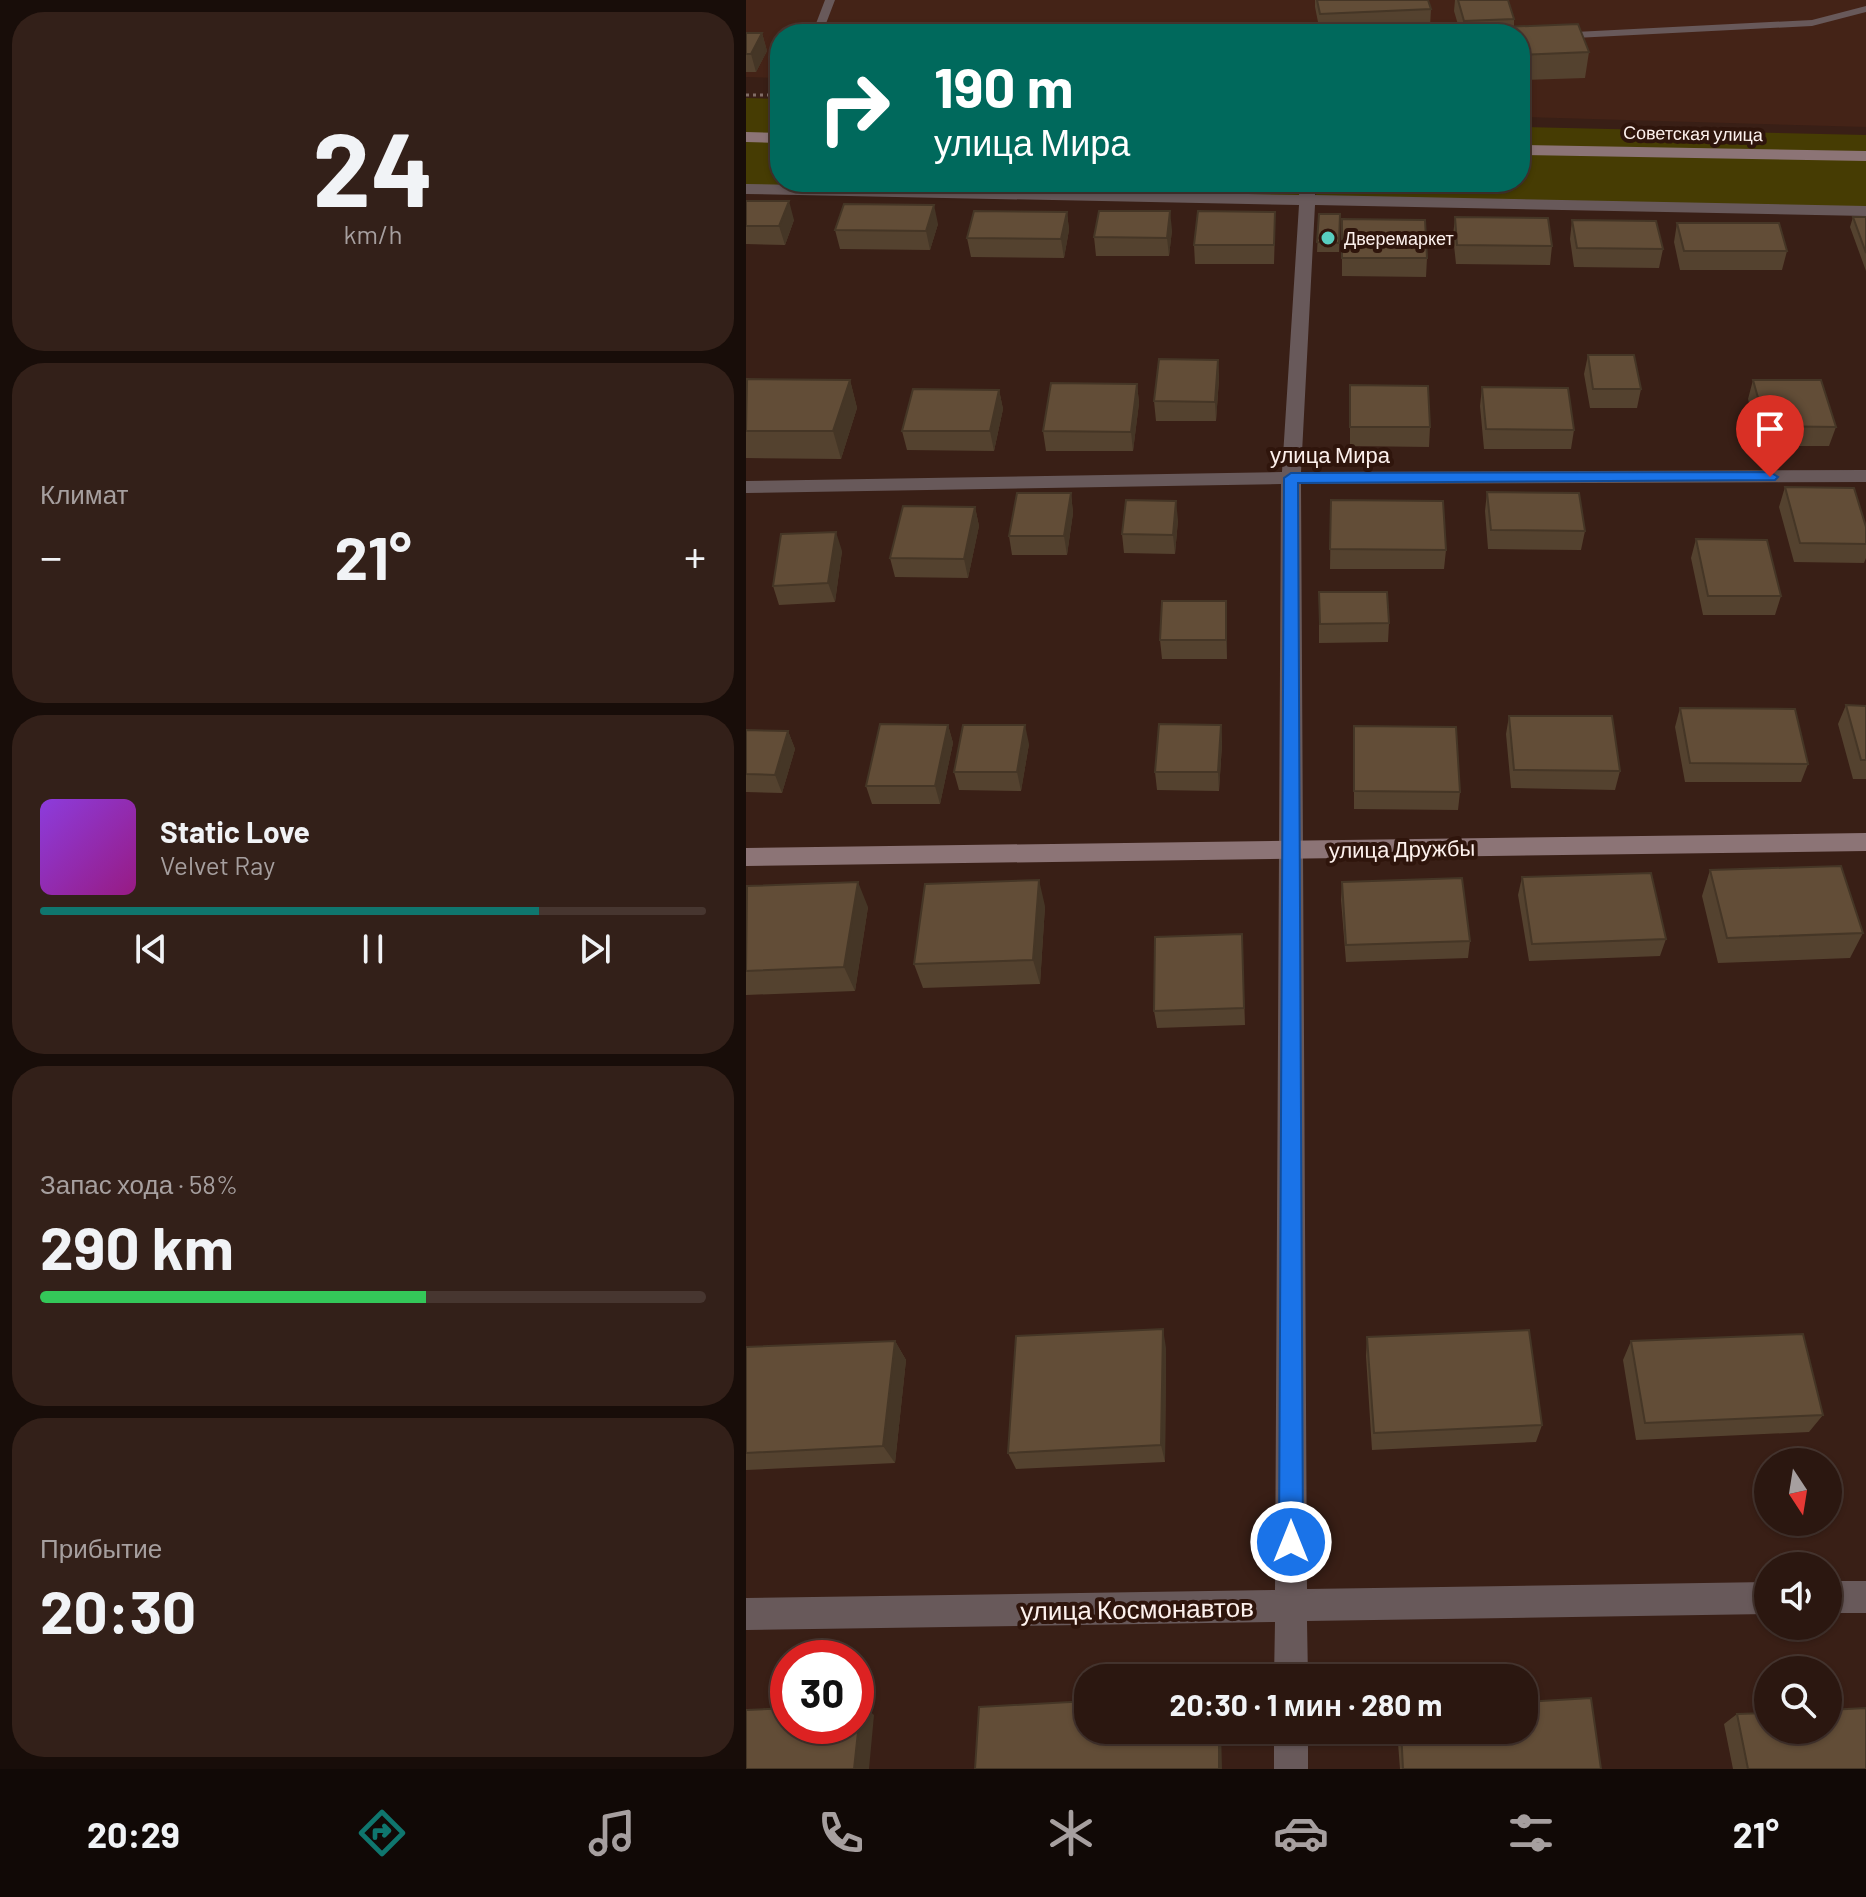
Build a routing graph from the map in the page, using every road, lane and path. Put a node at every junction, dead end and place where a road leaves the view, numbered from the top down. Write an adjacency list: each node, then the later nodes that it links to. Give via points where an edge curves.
1 (830, 0): 3 (lane)
2 (1866, 9): 4 (lane, via 1812,23)
3 (821, 24)
4 (1575, 35)
5 (746, 95): 6 (path)
6 (770, 95)
7 (770, 136): 8 (street)
8 (746, 137)
9 (1530, 150): 10 (street, Советская улица)
10 (1866, 156)
11 (746, 189): 12 (street)
12 (770, 189)
13 (1307, 192): 17 (street)
14 (1360, 192): 15 (street)
15 (1866, 211)
16 (1866, 476): 17 (street, улица Мира)
17 (1291, 478): 18 (street, улица Мира); 20 (street)
18 (746, 487)
19 (1866, 842): 20 (street, улица Дружбы)
20 (1291, 850): 21 (street, улица Дружбы); 25 (street)
21 (746, 857)
22 (1842, 1597): 23 (street)
23 (1866, 1597)
24 (1754, 1598): 25 (street, улица Космонавтов)
25 (1291, 1605): 26 (street, улица Космонавтов); 27 (street)
26 (746, 1614)
27 (1291, 1664)
28 (1291, 1744): 29 (street)
29 (1291, 1769)

